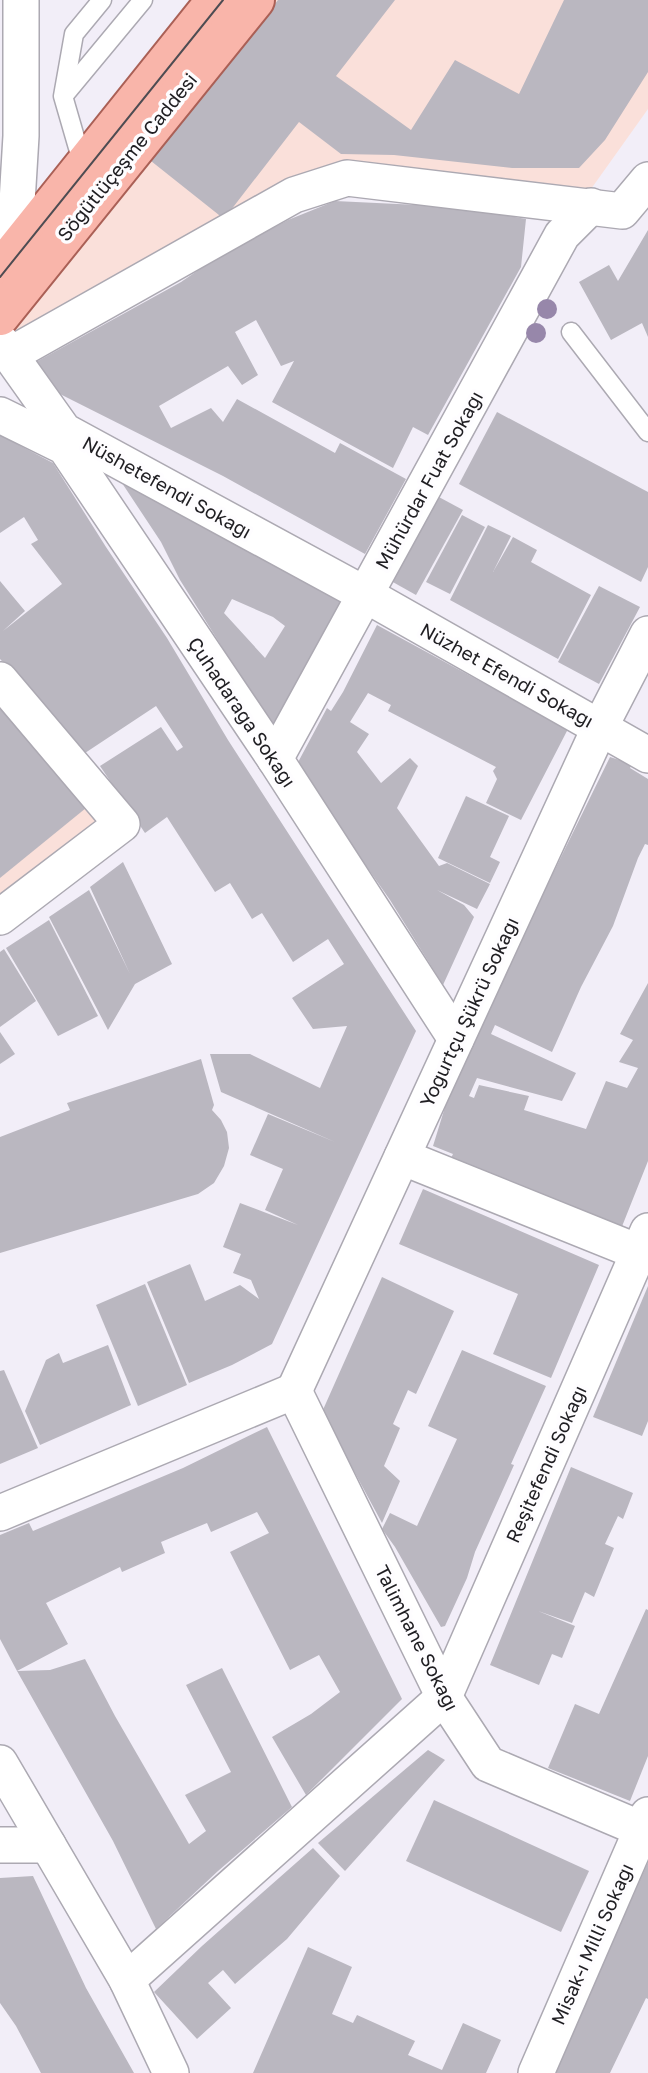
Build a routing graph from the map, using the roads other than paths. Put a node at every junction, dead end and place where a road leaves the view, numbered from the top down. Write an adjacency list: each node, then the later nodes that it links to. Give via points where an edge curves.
1 (20, 0): 7 (street, Söğütlüçeşme Caddesi)
2 (102, 0): 6 (lane, via 74,34)
3 (143, 0): 6 (lane)
4 (216, 0): 8 (main road, Söğütlüçeşme Caddesi)
5 (256, 0): 12 (main road, Söğütlüçeşme Caddesi)
6 (64, 96): 8 (lane)
7 (11, 132): 11 (street, Söğütlüçeşme Caddesi)
8 (83, 165): 11 (main road, Söğütlüçeşme Caddesi)
9 (648, 180): 10 (street, via 622,211)
10 (591, 206): 14 (street, via 347,178 294,195); 17 (street, Mühürdar Fuat Sokağı, via 562,234)
11 (7, 261)
12 (0, 316)
13 (571, 332): 16 (lane)
14 (5, 348): 17 (street, Nüshetefendi Sokağı, via 64,430)
15 (0, 415): 22 (street, Çuhadarağa Sokağı, via 65,447)
16 (648, 432)
17 (366, 595): 20 (street, Nüzhet Efendi Sokağı); 22 (street, Mühürdar Fuat Sokağı)
18 (648, 634): 20 (street, Yoğurtçu Şükrü Sokağı)
19 (0, 680): 23 (street, via 122,824)
20 (600, 727): 21 (street, Nüzhet Efendi Sokağı); 24 (street, Yoğurtçu Şükrü Sokağı)
21 (648, 755)
22 (275, 760): 24 (street, Çuhadarağa Sokağı)
23 (0, 917)
24 (456, 1039): 25 (street, Yoğurtçu Şükrü Sokağı)
25 (402, 1157): 26 (street); 27 (street, Yoğurtçu Şükrü Sokağı)
26 (645, 1246): 29 (street, Reşitefendi Sokağı)
27 (294, 1391): 28 (street); 29 (street, Talimhane Sokağı)
28 (0, 1513)
29 (444, 1697): 31 (street, Talimhane Sokağı, via 488,1764); 34 (street)
30 (0, 1763): 33 (street)
31 (646, 1826): 36 (street, Misak-ı Milli Sokağı)
32 (0, 1845): 33 (street)
33 (48, 1845): 34 (street)
34 (127, 1980): 35 (street)
35 (171, 2073)
36 (536, 2073)

